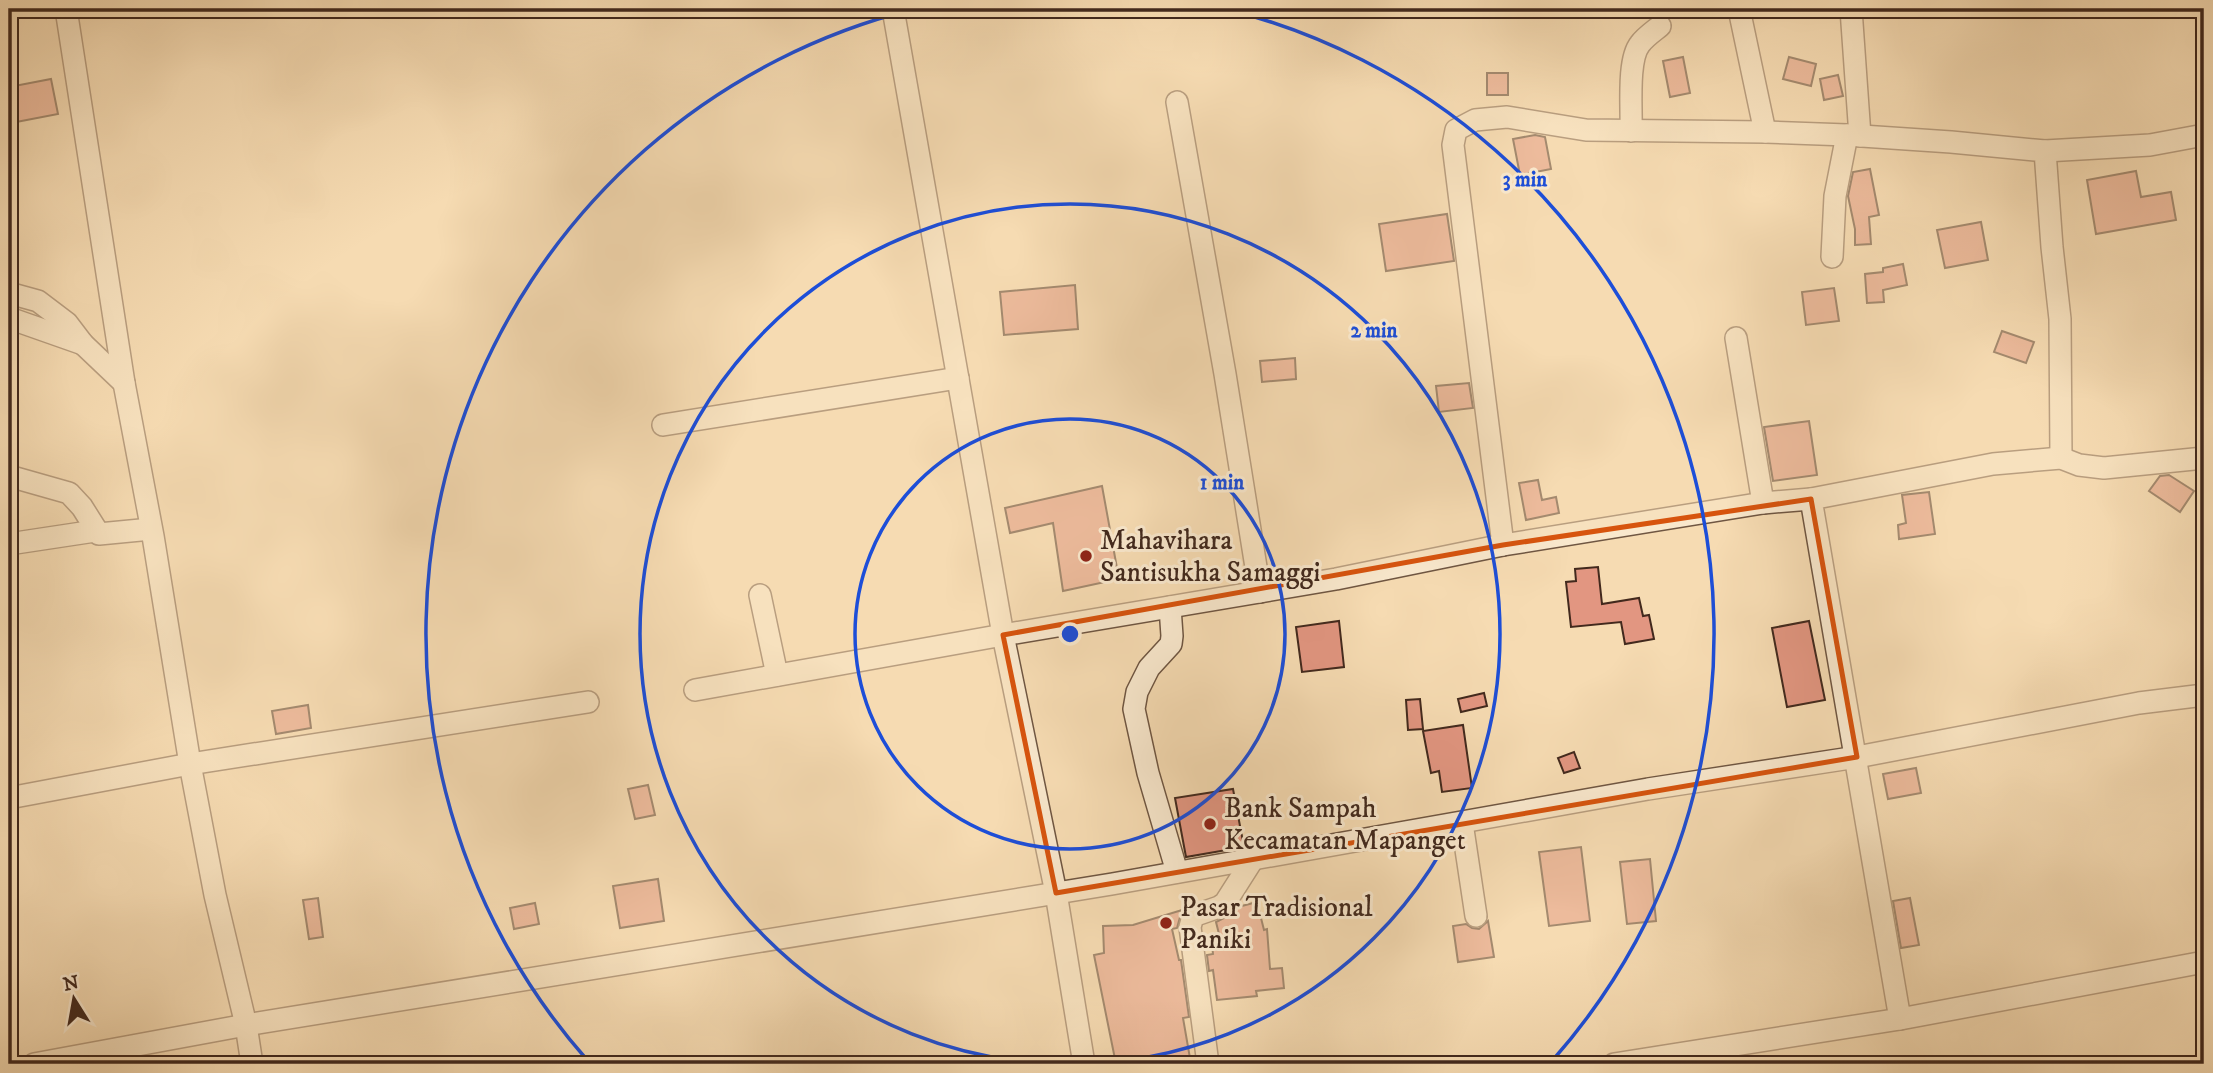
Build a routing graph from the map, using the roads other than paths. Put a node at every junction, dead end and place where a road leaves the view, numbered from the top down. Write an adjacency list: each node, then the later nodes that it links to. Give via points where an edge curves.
1 (66, 9): 18 (street)
2 (892, 9): 17 (street)
3 (1739, 9): 8 (street)
4 (1851, 9): 10 (street)
5 (1660, 26): 7 (street, via 1636,51)
6 (1177, 103): 29 (street)
7 (1631, 131): 8 (street); 28 (street, via 1586,130 1507,117 1475,120 1456,130 1453,145)
8 (1765, 132): 10 (street)
9 (2204, 135): 11 (street, via 2150,145)
10 (1853, 136): 11 (street); 12 (street, via 1835,196)
11 (2045, 151): 21 (street, via 2060,318)
12 (1832, 257)
13 (9, 293): 16 (street, via 38,301 67,323)
14 (9, 318): 16 (street)
15 (1735, 338): 24 (street)
16 (83, 344): 18 (street)
17 (958, 378): 19 (street); 32 (street)
18 (124, 383): 25 (street)
19 (663, 425)
20 (2204, 457): 21 (street, via 2104,468)
21 (2061, 458): 23 (street, via 1993,464)
22 (9, 476): 26 (street, via 69,493)
23 (1811, 499): 24 (street); 37 (street)
24 (1763, 503): 28 (street)
25 (151, 529): 26 (street, via 107,535); 38 (street)
26 (95, 531): 27 (street)
27 (9, 544)
28 (1503, 545): 29 (street)
29 (1260, 592): 31 (street)
30 (760, 595): 33 (street)
31 (1170, 607): 32 (street); 42 (street, via 1171,644 1149,668 1137,692 1135,709)
32 (1003, 635): 33 (street); 43 (street)
33 (777, 675): 34 (street)
34 (695, 690)
35 (2204, 695): 37 (street, via 2139,703)
36 (588, 702): 38 (street)
37 (1857, 757): 40 (street); 46 (street)
38 (190, 764): 39 (street); 47 (street)
39 (9, 798)
40 (1462, 823): 41 (street); 44 (street)
41 (1253, 859): 42 (street); 51 (street, via 1225,902 1191,919)
42 (1177, 872): 43 (street)
43 (1056, 893): 47 (street); 50 (street)
44 (1476, 916)
45 (2204, 962): 46 (street)
46 (1900, 1019): 52 (street)
47 (246, 1025): 48 (street); 49 (street)
48 (34, 1064)
49 (252, 1064)
50 (1084, 1064)
51 (1208, 1064)
52 (1614, 1064)

